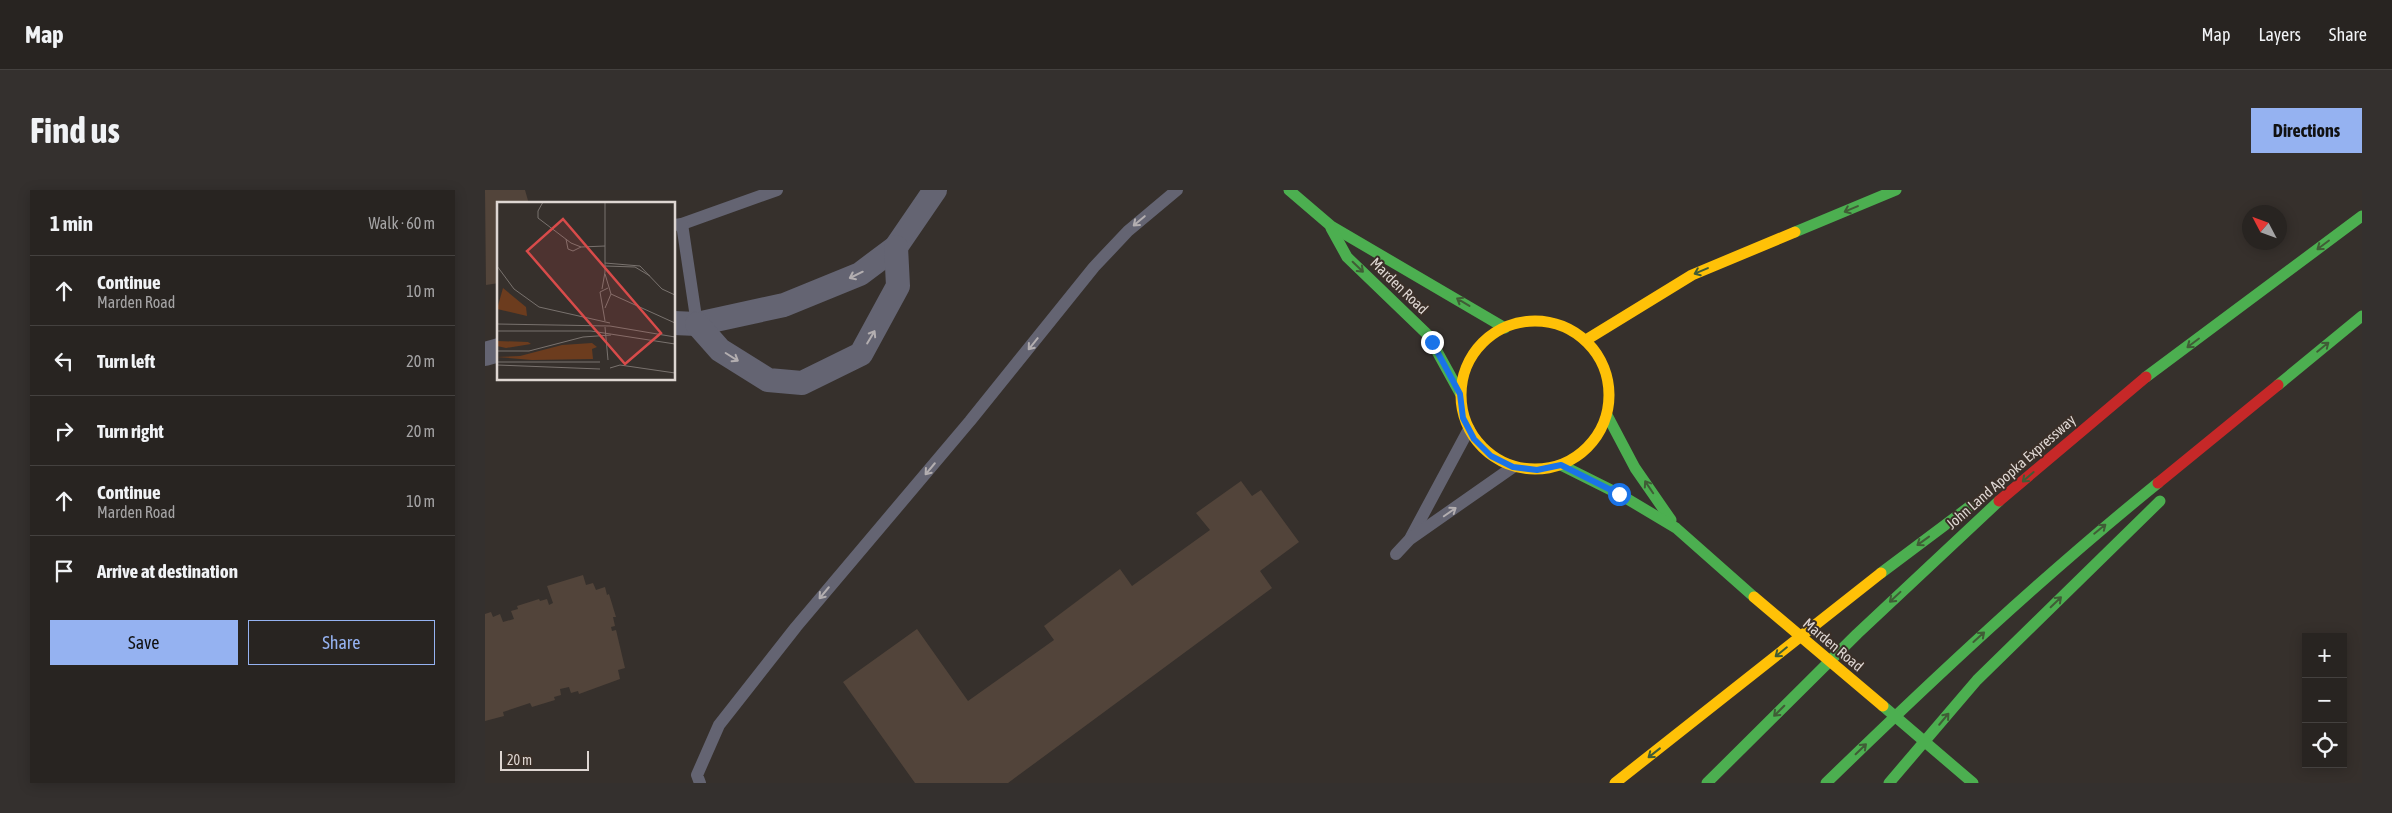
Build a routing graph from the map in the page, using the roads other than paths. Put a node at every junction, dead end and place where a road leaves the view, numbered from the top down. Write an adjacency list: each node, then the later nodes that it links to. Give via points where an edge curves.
1 (777, 190): 7 (lane)
2 (935, 190): 9 (street)
3 (1177, 190): 28 (lane, one-way to 28, via 1128,231 1094,267 970,421 796,627 719,725 697,775)
4 (1289, 190): 8 (main road, Marden Road)
5 (1896, 190): 13 (main road, one-way to 13, via 1692,275)
6 (2362, 216): 16 (main road, John Land Apopka Expressway, one-way to 16)
7 (678, 224): 11 (lane)
8 (1331, 226): 12 (main road, Marden Road, one-way to 8); 15 (main road, Marden Road, one-way to 15, via 1347,257 1428,335)
9 (896, 247): 11 (street, one-way to 11, via 860,274 784,305); 11 (street, one-way to 9, via 768,380 802,383 861,354 898,286)
10 (2362, 316): 14 (main road, one-way to 10)
11 (685, 323)
12 (1505, 328): 13 (main road, via 1518,322 1542,321 1566,327); 15 (main road, via 1495,332 1477,348 1465,369)
13 (1586, 340): 17 (main road, via 1599,356 1607,375)
14 (2285, 378): 21 (main road); 31 (main road, one-way to 14, via 1955,658 2075,550)
15 (1460, 394): 18 (main road, via 1463,418)
16 (2118, 399): 22 (main road); 30 (main road, John Land Apopka Expressway, one-way to 30, via 1956,540)
17 (1607, 415): 19 (main road, via 1597,436 1581,454); 25 (main road, Marden Road, one-way to 17, via 1635,468)
18 (1469, 429): 20 (main road, via 1491,456); 26 (lane)
19 (1561, 465): 20 (main road, via 1537,470); 25 (main road, Marden Road)
20 (1513, 467): 26 (lane, one-way to 20)
21 (2180, 481)
22 (1999, 486)
23 (2166, 494): 32 (main road, one-way to 23, via 1977,680)
24 (1983, 498): 29 (main road, one-way to 29, via 1895,562)
25 (1676, 528): 33 (main road, Marden Road, bridge)
26 (1410, 539): 27 (lane)
27 (1396, 554)
28 (700, 783)
29 (1615, 783)
30 (1707, 783)
31 (1826, 783)
32 (1889, 783)
33 (1973, 783)

